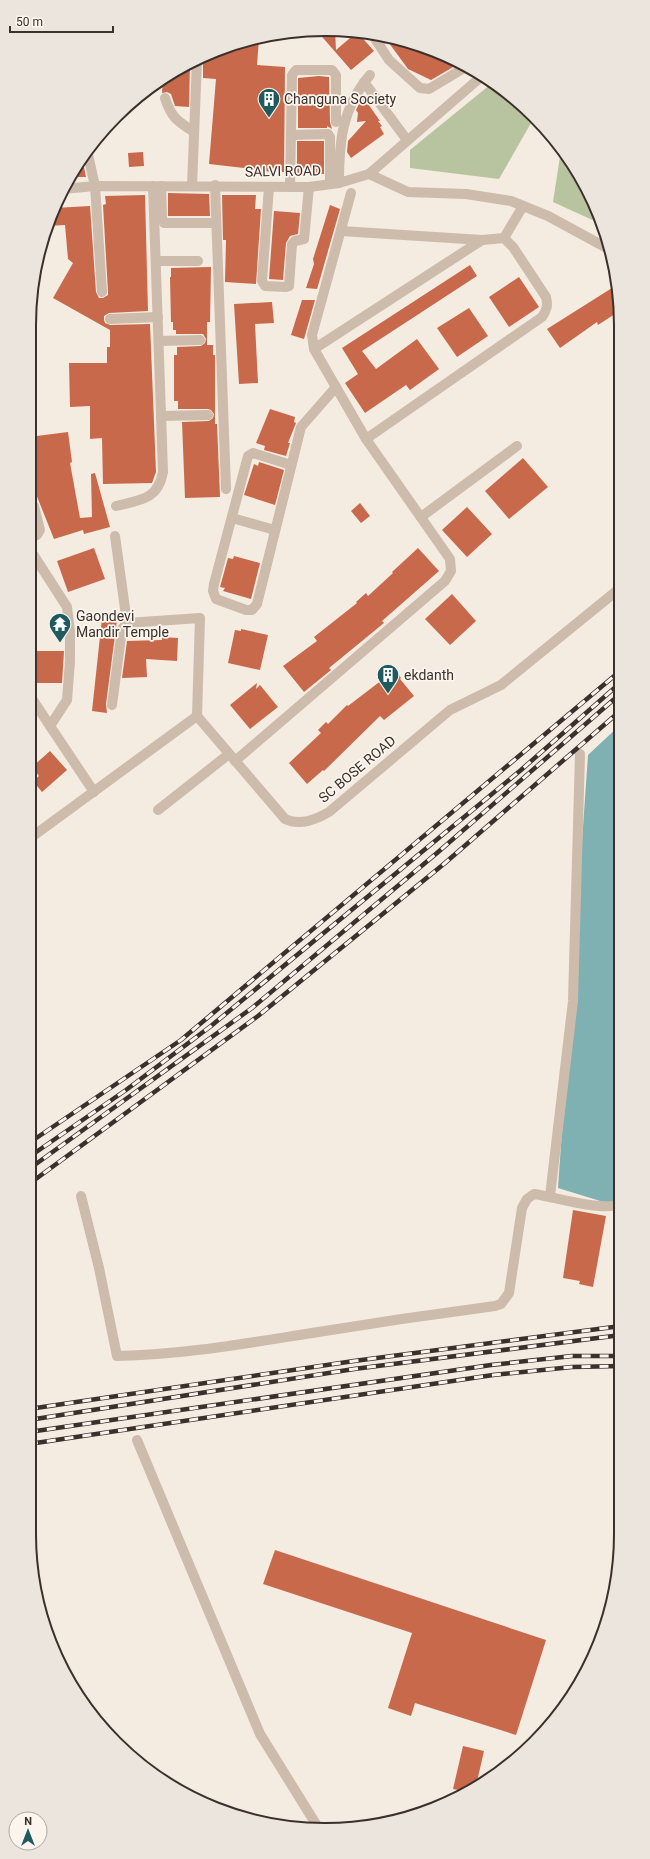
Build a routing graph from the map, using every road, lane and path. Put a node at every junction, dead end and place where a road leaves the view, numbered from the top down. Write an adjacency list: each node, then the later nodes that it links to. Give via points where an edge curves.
1 (377, 41): 3 (street, via 389,60 423,89 429,89)
2 (196, 67): 7 (street)
3 (461, 70)
4 (478, 80): 9 (street)
5 (165, 98): 7 (street, via 169,112)
6 (336, 122): 8 (street, via 336,76 332,70 296,70 292,75)
7 (194, 132): 15 (street)
8 (291, 135): 12 (street, via 328,134); 18 (street)
9 (407, 140): 11 (street); 12 (street, via 367,78 354,97 345,119)
10 (89, 159): 13 (street)
11 (369, 174): 12 (street, SALVI ROAD); 22 (street, via 408,192 466,194 511,201)
12 (335, 184): 19 (street, SALVI ROAD)
13 (95, 186): 14 (street, SALVI ROAD); 20 (street, SALVI ROAD); 30 (street)
14 (157, 186): 15 (street, SALVI ROAD); 23 (street, via 164,223); 28 (street)
15 (192, 186): 16 (street, SALVI ROAD)
16 (215, 186): 17 (street, SALVI ROAD); 23 (street)
17 (269, 187): 18 (street, SALVI ROAD); 19 (street, via 262,281 265,286 286,287 289,286 292,244 304,239)
18 (290, 187): 19 (street, SALVI ROAD)
19 (309, 187)
20 (71, 188)
21 (351, 193): 24 (street)
22 (523, 206): 25 (street); 27 (street, via 548,216)
23 (216, 223): 42 (street)
24 (340, 231): 26 (street); 35 (street, via 312,335)
25 (504, 238): 26 (street); 39 (street, via 513,247 546,297 546,310 542,317)
26 (482, 240): 35 (street)
27 (603, 246)
28 (156, 261): 29 (street); 31 (street)
29 (198, 261)
30 (102, 292)
31 (158, 317): 32 (street); 34 (street)
32 (110, 319)
33 (200, 340): 34 (street)
34 (159, 341): 38 (street)
35 (314, 349): 36 (street)
36 (336, 387): 39 (street); 41 (street, via 301,427)
37 (208, 415): 38 (street)
38 (161, 416): 43 (street, via 162,480 148,498)
39 (366, 439): 45 (street)
40 (517, 446): 45 (street)
41 (291, 465): 46 (street, via 250,453); 47 (street)
42 (226, 489)
43 (116, 506)
44 (36, 514): 48 (street, via 40,530)
45 (421, 517): 58 (street, via 450,559 451,571 445,581)
46 (232, 518): 47 (street); 47 (street, via 213,591 216,598 246,610 252,610 256,604)
47 (275, 530)
48 (36, 535)
49 (116, 536): 52 (street)
50 (36, 559): 56 (street, via 67,607 70,631 67,700)
51 (614, 593): 58 (street, SC BOSE ROAD, via 501,685 450,710 329,812 317,818 294,823 285,819)
52 (127, 623): 54 (street, via 122,629); 55 (street, via 200,618)
53 (36, 705): 56 (street)
54 (112, 705)
55 (197, 716): 58 (street, SC BOSE ROAD); 59 (street)
56 (50, 726): 59 (street)
57 (580, 754): 63 (street, via 573,1001)
58 (232, 758): 60 (street)
59 (94, 792): 61 (street)
60 (158, 810)
61 (36, 834)
62 (81, 1196): 63 (street, via 99,1268 116,1356 239,1345 501,1304 509,1293 522,1208 527,1199 534,1194)
63 (550, 1196): 64 (street)
64 (614, 1207)
65 (137, 1440): 66 (street, via 260,1734)
66 (316, 1823)

